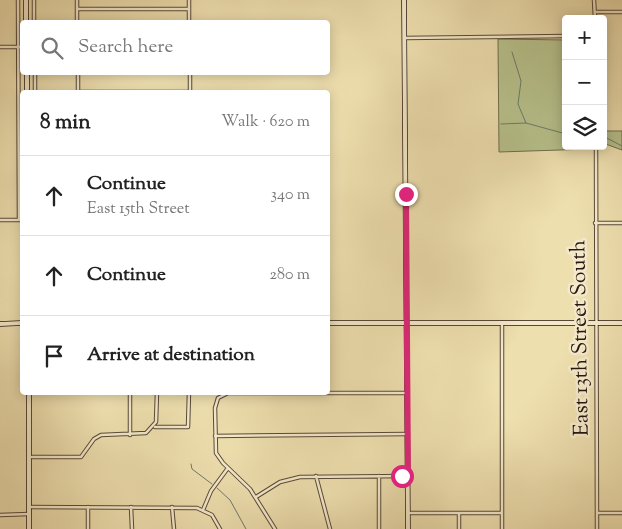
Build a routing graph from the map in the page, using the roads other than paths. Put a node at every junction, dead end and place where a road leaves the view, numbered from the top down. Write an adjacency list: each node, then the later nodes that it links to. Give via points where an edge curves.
1 (18, 0): 19 (street)
2 (26, 0): 12 (main road)
3 (34, 0): 13 (street)
4 (77, 0): 8 (street)
5 (189, 0): 9 (street)
6 (404, 0): 17 (main road)
7 (594, 0): 10 (street)
8 (77, 9): 9 (street); 14 (street)
9 (189, 9): 15 (street)
10 (595, 12): 11 (street)
11 (622, 12)
12 (26, 20)
13 (34, 20)
14 (77, 20)
15 (190, 20)
16 (562, 36): 17 (street)
17 (405, 38): 35 (main road)
18 (0, 47): 19 (street)
19 (18, 47): 29 (street)
20 (26, 75): 24 (main road)
21 (35, 75): 25 (street)
22 (78, 75): 26 (street)
23 (190, 75): 27 (street)
24 (27, 90)
25 (35, 90)
26 (78, 90)
27 (190, 90)
28 (596, 150): 32 (street, East 13th Street South)
29 (20, 162)
30 (0, 220): 31 (street)
31 (20, 220)
32 (595, 223): 33 (street); 37 (street, East 13th Street South)
33 (622, 223)
34 (330, 323): 35 (main road)
35 (407, 323): 36 (main road); 42 (main road)
36 (502, 323): 37 (main road); 65 (street)
37 (597, 323): 38 (main road); 66 (street, East 13th Street South)
38 (622, 323)
39 (0, 324): 40 (main road)
40 (20, 324)
41 (330, 393): 42 (street)
42 (408, 393): 49 (main road)
43 (29, 395): 52 (main road)
44 (130, 395): 50 (street)
45 (157, 395): 48 (street)
46 (189, 395): 48 (street, via 188,427)
47 (223, 395): 51 (street, via 216,402)
48 (155, 427): 50 (street, via 144,434)
49 (408, 434): 51 (street); 56 (main road)
50 (130, 435): 52 (street, via 96,437 81,457)
51 (215, 436): 53 (street, via 216,453)
52 (29, 457): 58 (main road)
53 (228, 468): 57 (street); 62 (street, via 211,491)
54 (316, 476): 55 (street); 57 (street, via 286,480); 76 (street)
55 (379, 476): 56 (street); 77 (street)
56 (408, 476): 63 (main road)
57 (256, 497): 75 (street)
58 (29, 507): 60 (street); 68 (main road)
59 (172, 507): 61 (street); 62 (street); 73 (street)
60 (88, 508): 61 (street); 71 (street)
61 (131, 508): 72 (street)
62 (203, 510): 74 (street, via 215,518)
63 (408, 513): 64 (street); 78 (main road)
64 (459, 513): 65 (street); 79 (street)
65 (502, 513): 80 (street)
66 (597, 513): 67 (street); 81 (street, East 13th Street South)
67 (622, 513)
68 (29, 514): 69 (street); 70 (main road)
69 (0, 515)
70 (29, 529)
71 (88, 529)
72 (132, 529)
73 (174, 529)
74 (220, 529)
75 (275, 529)
76 (330, 529)
77 (379, 529)
78 (408, 529)
79 (459, 529)
80 (502, 529)
81 (597, 529)

